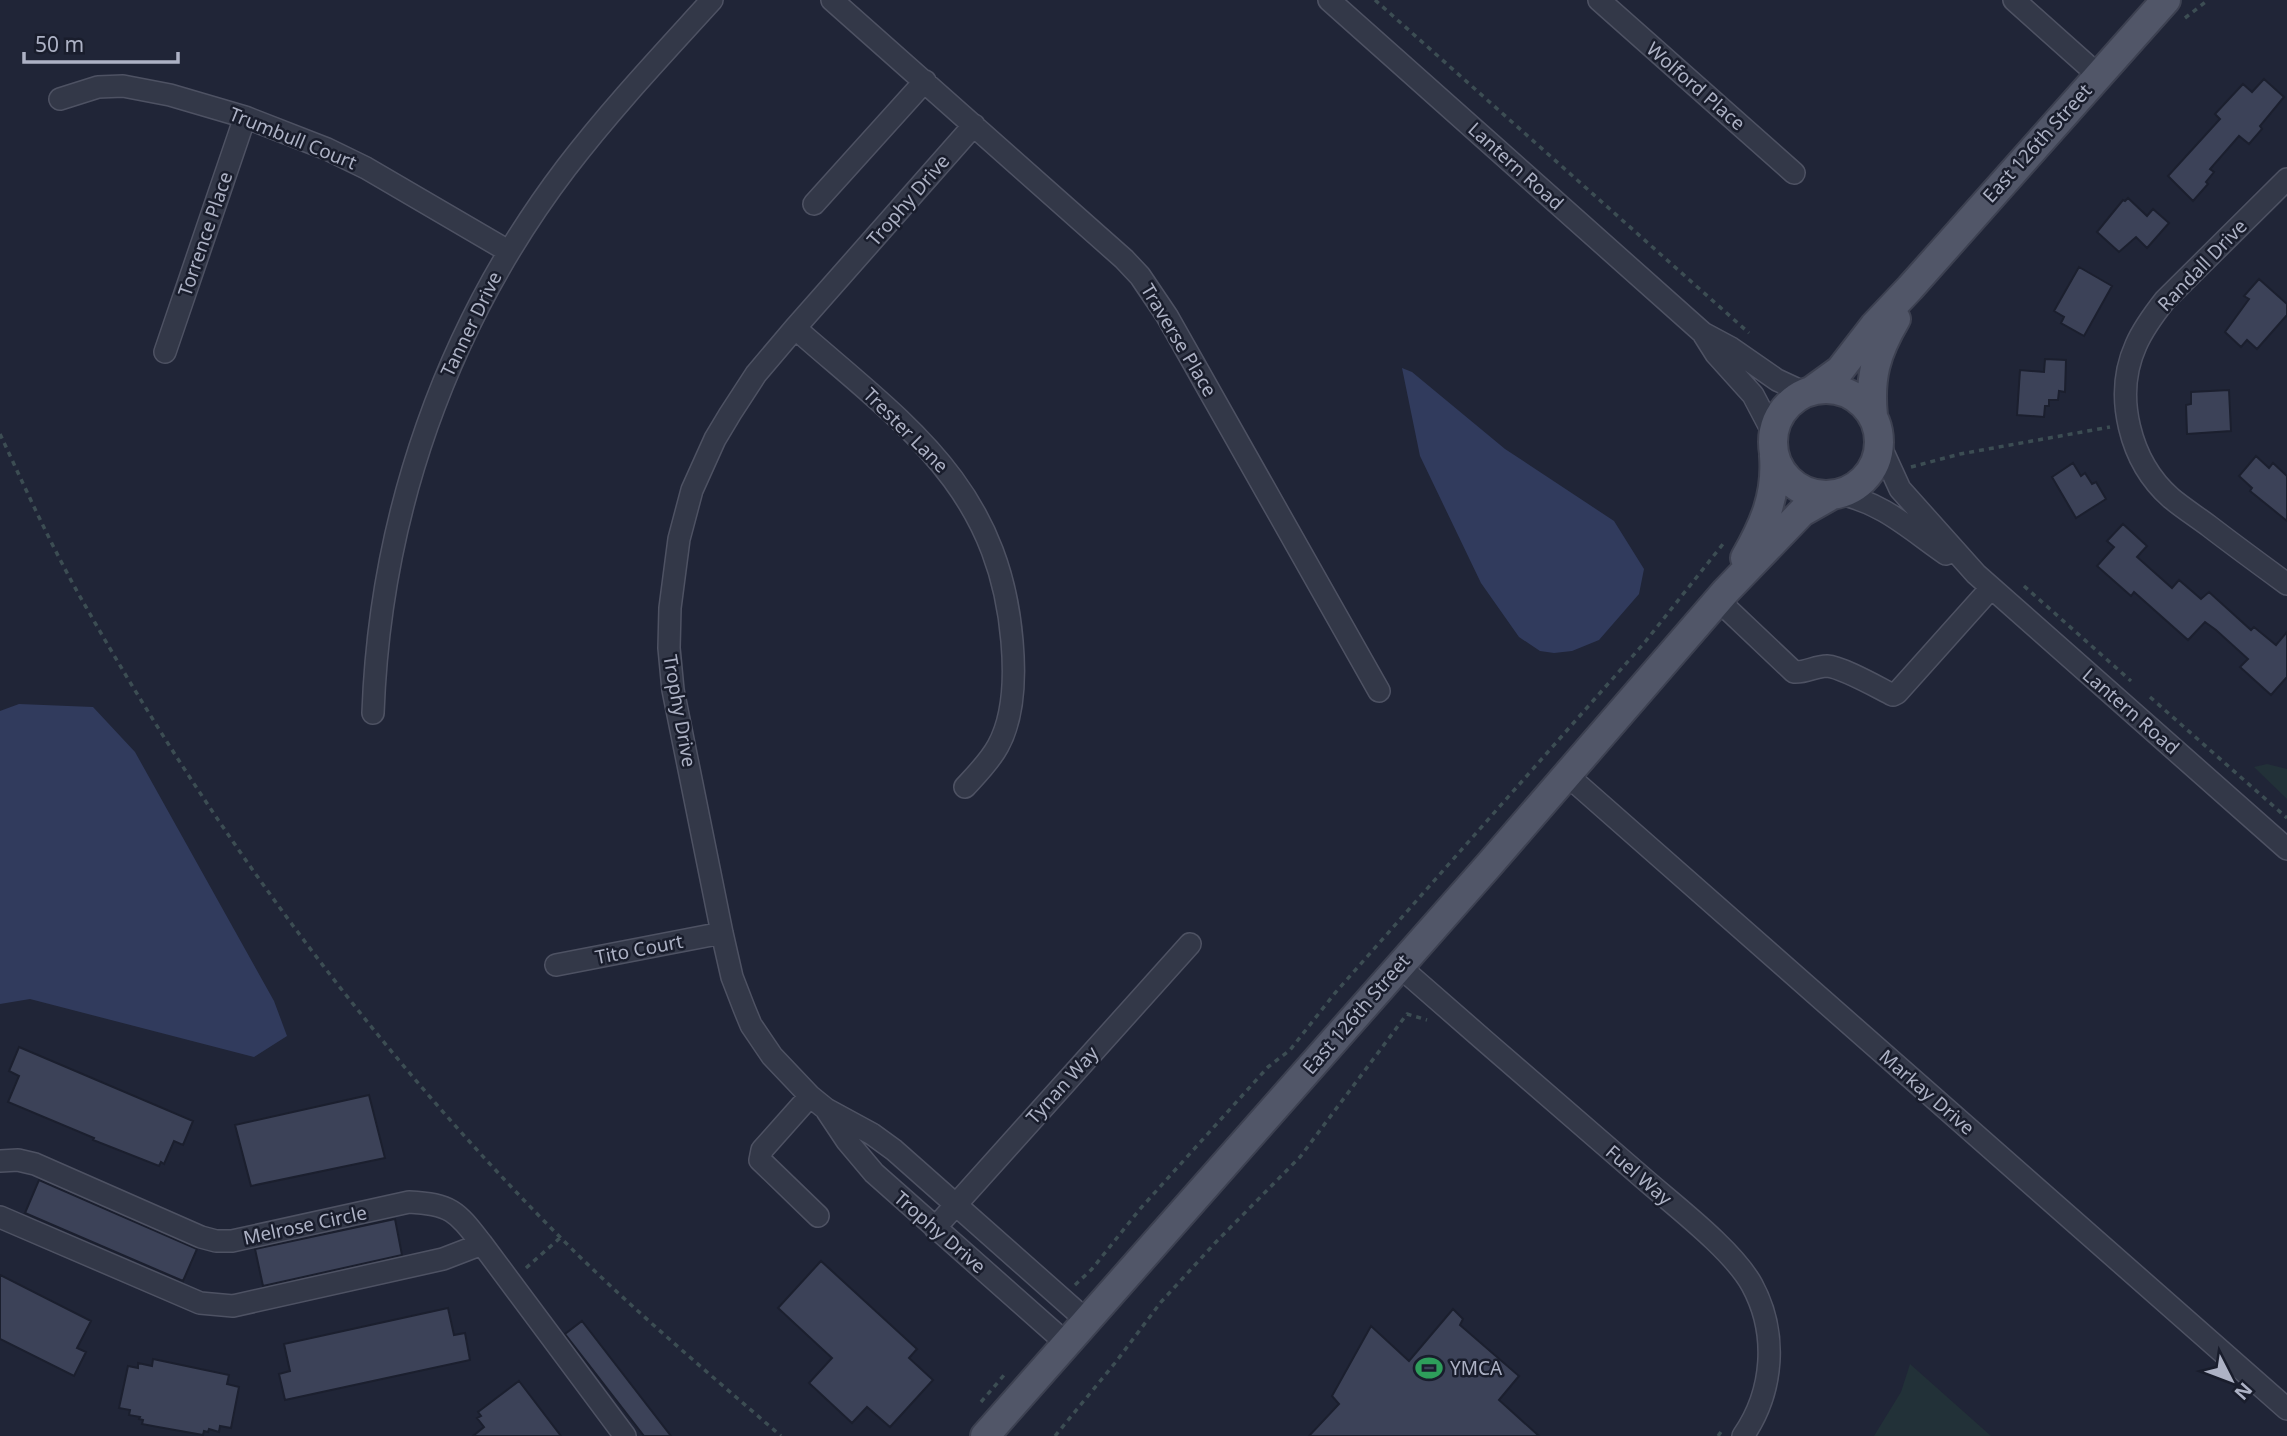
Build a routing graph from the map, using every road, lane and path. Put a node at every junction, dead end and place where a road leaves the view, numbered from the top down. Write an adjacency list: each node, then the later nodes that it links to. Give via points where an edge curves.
1 (712, 0): 16 (street, Tanner Drive, via 581,149)
2 (832, 0): 9 (street, Traverse Place)
3 (1329, 0): 19 (street, Lantern Road)
4 (1375, 0): 20 (path)
5 (1599, 0): 13 (street, Wolford Place)
6 (2014, 0): 8 (street)
7 (2166, 0): 8 (main road, East 126th Street)
8 (2098, 75): 17 (main road, East 126th Street)
9 (925, 81): 12 (street, Traverse Place); 15 (street)
10 (60, 99): 11 (street, Trumbull Court, via 98,87 123,86)
11 (245, 117): 16 (street, Trumbull Court, via 366,167); 21 (street, Torrence Place)
12 (974, 125): 18 (street, Trophy Drive); 34 (street, Traverse Place, via 1140,276)
13 (1794, 173)
14 (2287, 179): 23 (street, Randall Drive, via 2154,315 2128,369)
15 (814, 204)
16 (508, 251): 35 (street, Tanner Drive, via 454,356 405,493 387,575)
17 (1910, 289): 22 (main road, East 126th Street, via 1840,370); 24 (main road, East 126th Street, via 1873,369 1871,399)
18 (795, 328): 37 (street, Trester Lane, via 939,460 972,506 995,556 1011,626 1012,698 998,747); 40 (street, Trophy Drive, via 756,374 715,439 692,490 674,564 669,648 673,690)
19 (1703, 333): 22 (street, Lantern Road, via 1777,380); 26 (street, Lantern Road, via 1716,355 1753,395)
20 (1750, 334)
21 (165, 352)
22 (1808, 392): 24 (main road, via 1852,396); 26 (main road, via 1786,406 1776,422)
23 (2129, 423): 27 (path); 32 (street, Randall Drive, via 2143,462 2171,498)
24 (1876, 427): 28 (main road, via 1879,454 1873,468 1853,489); 30 (street, Lantern Road, via 1900,489)
25 (0, 434): 51 (path, via 84,605 229,835 383,1040)
26 (1774, 444): 28 (main road, via 1780,471 1794,484 1811,493); 33 (main road, East 126th Street, via 1775,487 1770,508)
27 (1902, 469)
28 (1836, 495): 30 (street, Lantern Road, via 1876,505); 33 (main road, East 126th Street, via 1802,512)
29 (1726, 540): 54 (path, via 1645,642 1352,973 1290,1050 1268,1067)
30 (1983, 581): 33 (street, via 1893,695 1830,666 1794,672); 39 (street, Lantern Road)
31 (2018, 581): 38 (path)
32 (2287, 584)
33 (1722, 595): 36 (main road, East 126th Street)
34 (1379, 691)
35 (373, 713)
36 (1567, 775): 43 (main road, East 126th Street); 59 (street, Markay Drive)
37 (965, 787)
38 (2287, 818)
39 (2287, 849)
40 (722, 933): 42 (street, Tito Court); 45 (street, Trophy Drive, via 732,977 751,1025 772,1056)
41 (1190, 944): 47 (street, Tynan Way)
42 (556, 965)
43 (1399, 966): 55 (main road, East 126th Street); 60 (street, Fuel Way, via 1740,1267 1761,1305 1770,1351 1757,1412)
44 (1428, 1021): 64 (path, via 1407,1014 1300,1157 1161,1302)
45 (818, 1102): 47 (street, Trophy Drive, via 894,1150); 48 (street, via 759,1155); 50 (street, Trophy Drive, via 874,1173)
46 (0, 1161): 52 (street, Melrose Circle, via 35,1164 216,1241 410,1202 450,1209)
47 (955, 1205): 50 (street, Tynan Way); 54 (street, Trophy Drive)
48 (818, 1216)
49 (0, 1217): 52 (street, via 214,1305 233,1306 443,1258)
50 (935, 1228): 56 (street, Trophy Drive)
51 (561, 1237): 53 (path); 62 (path)
52 (482, 1244): 53 (street, Melrose Circle)
53 (510, 1282): 61 (street, Melrose Circle)
54 (1063, 1299): 55 (street, Trophy Drive)
55 (1086, 1320): 56 (main road, East 126th Street)
56 (1066, 1343): 63 (main road, East 126th Street)
57 (1010, 1369): 58 (path)
58 (976, 1409)
59 (2287, 1409)
60 (1734, 1432): 65 (path)
61 (625, 1436)
62 (781, 1436)
63 (985, 1436)
64 (1055, 1436)
65 (1718, 1436)

